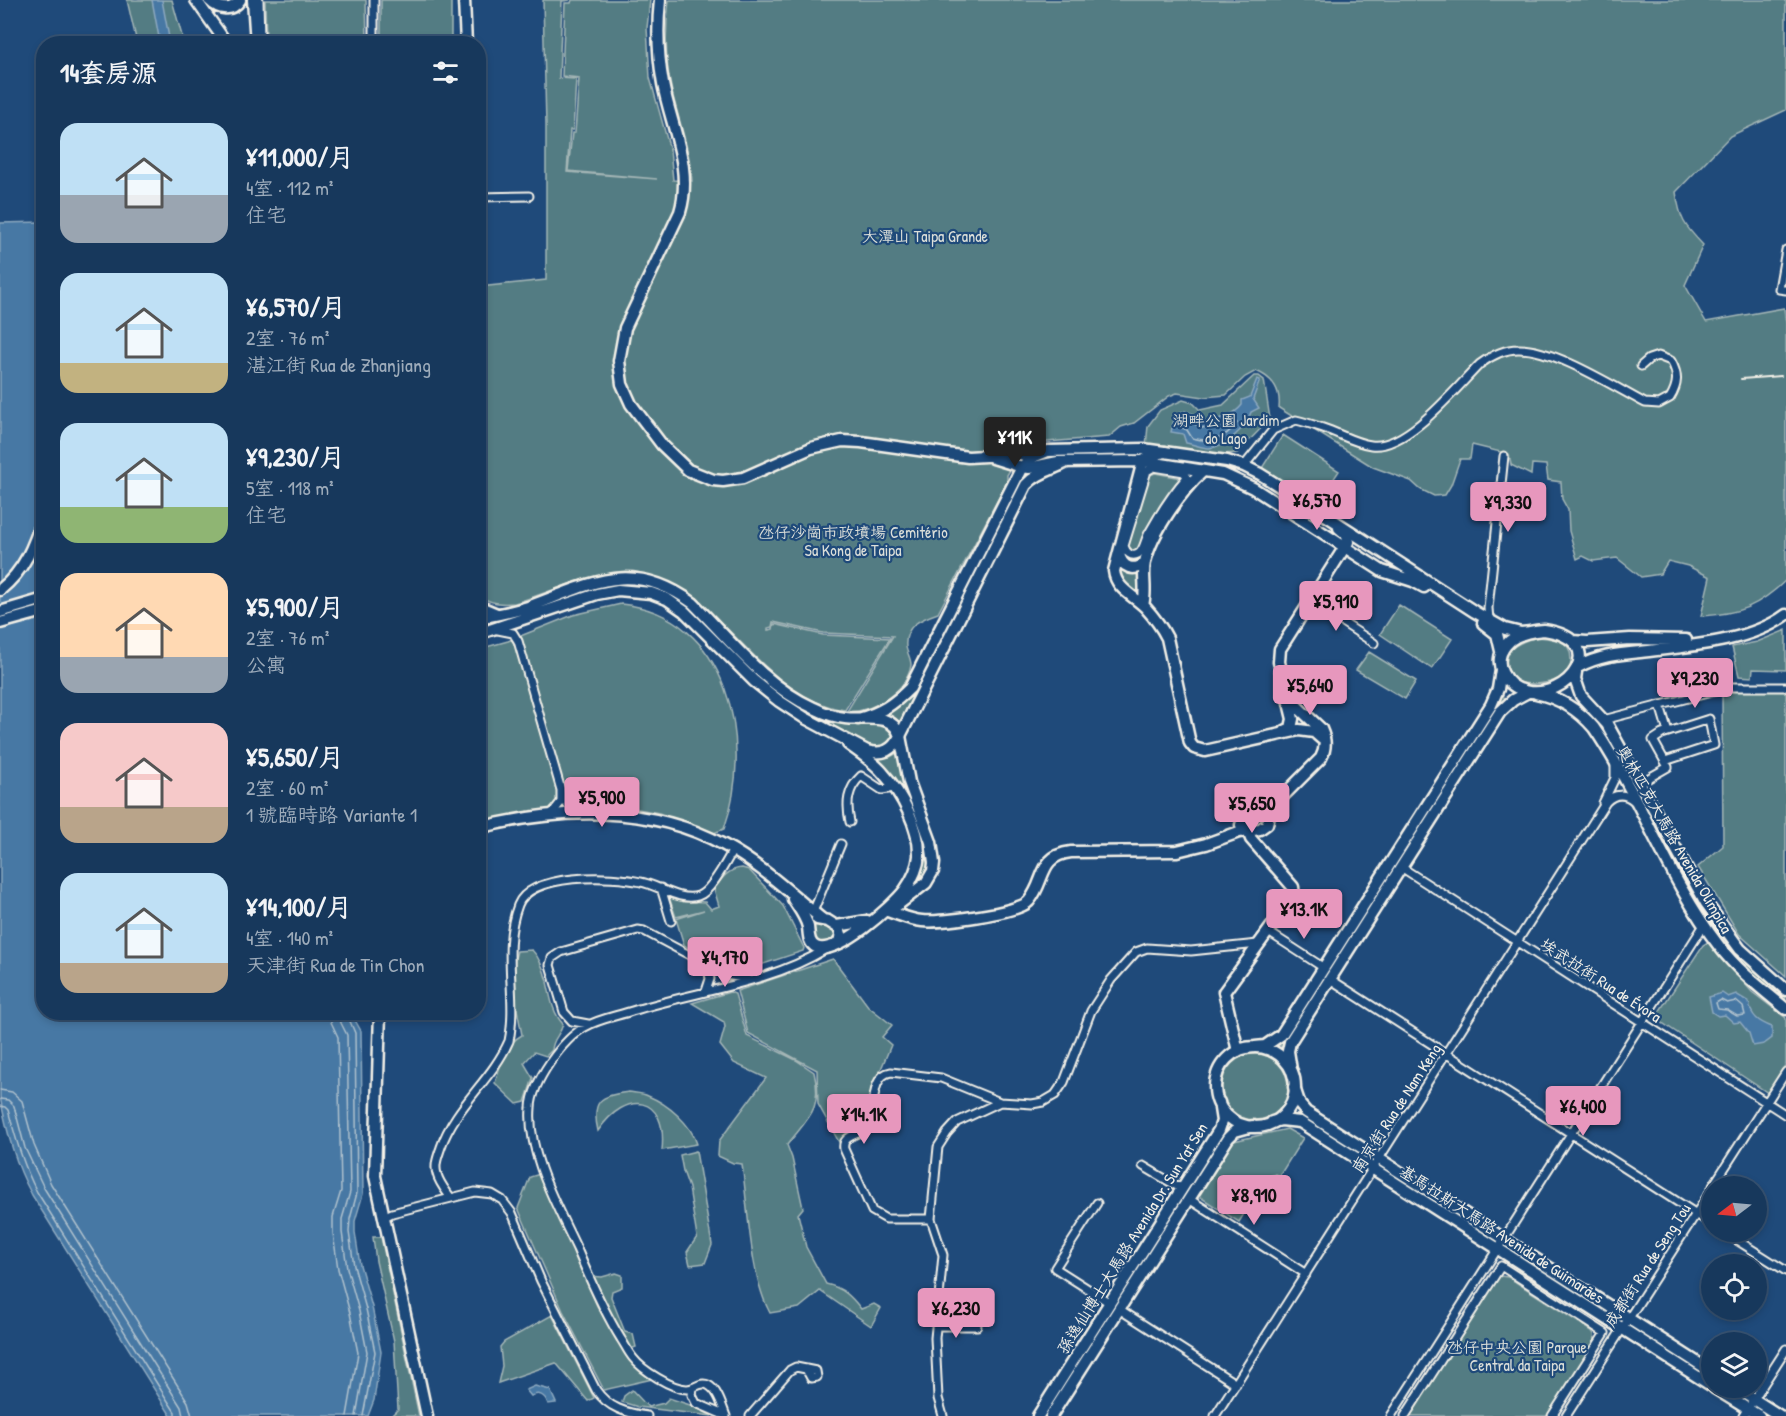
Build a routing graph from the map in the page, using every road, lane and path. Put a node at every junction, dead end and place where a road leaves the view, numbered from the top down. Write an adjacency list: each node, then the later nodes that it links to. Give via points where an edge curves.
1 (196, 0): 9 (main road)
2 (209, 0): 3 (main road, via 226,9)
3 (240, 0)
4 (253, 0): 10 (main road)
5 (259, 0): 11 (street)
6 (374, 0): 12 (street)
7 (464, 0): 13 (main road)
8 (660, 0): 22 (main road, via 660,66 682,162 684,192 680,212 622,338 622,384 640,418 688,470 723,481 743,478 811,448 842,441)
9 (221, 36)
10 (257, 36)
11 (258, 36)
12 (375, 36)
13 (466, 36)
14 (529, 196): 15 (street)
15 (486, 197)
16 (1786, 250): 17 (street, via 1779,290)
17 (1786, 290)
18 (1641, 366): 25 (street, via 1658,356 1671,361 1678,381 1670,398 1659,404 1646,403 1555,356 1513,349 1480,364 1423,421 1395,441 1368,445 1296,420 1273,430)
19 (1168, 452): 20 (main road, via 1112,449); 23 (main road); 25 (main road)
20 (1039, 453): 22 (main road); 26 (main road)
21 (1504, 456): 37 (street)
22 (990, 457): 26 (main road)
23 (1143, 461): 24 (main road); 27 (main road); 31 (main road)
24 (1065, 463): 26 (main road); 68 (main road, via 1026,485)
25 (1244, 466): 28 (main road)
26 (1022, 467): 64 (main road, via 910,688 890,707)
27 (1203, 471): 30 (main road, via 1238,480); 32 (main road, via 1171,509)
28 (1316, 509): 30 (main road, via 1345,532); 40 (main road)
29 (36, 540): 33 (main road, via 17,574)
30 (1345, 546): 35 (main road); 56 (main road, via 1382,570 1418,583 1492,628)
31 (1122, 550): 31 (street, via 1148,470 1154,467 1186,473 1141,552 1131,555); 32 (main road, via 1122,562 1129,568); 36 (main road, via 1115,578)
32 (1145, 563): 36 (main road)
33 (0, 590)
34 (36, 601): 39 (main road)
35 (1310, 601): 55 (street); 62 (main road, via 1280,649)
36 (1143, 605): 67 (main road, via 1167,639 1188,737 1194,748 1205,751)
37 (1488, 608): 40 (street); 45 (street)
38 (486, 609): 42 (main road)
39 (0, 612)
40 (1475, 612): 45 (main road)
41 (36, 613): 46 (main road)
42 (497, 614): 43 (main road); 64 (main road, via 609,579 654,582 693,603 769,679 789,693 826,713)
43 (486, 616)
44 (1784, 617): 54 (main road, via 1751,634)
45 (1489, 620): 51 (main road, via 1514,632)
46 (0, 623)
47 (506, 624): 48 (main road); 49 (main road); 69 (main road, via 597,594 618,590 651,593 684,611 771,694)
48 (486, 627)
49 (493, 630): 50 (main road); 75 (street, via 509,631 518,641)
50 (486, 632)
51 (1531, 632): 53 (main road, via 1551,632); 56 (main road, via 1511,640)
52 (1642, 639): 53 (main road); 54 (main road); 57 (main road)
53 (1573, 641): 58 (main road, via 1580,658)
54 (1713, 641): 57 (main road)
55 (1374, 643)
56 (1502, 651): 59 (main road)
57 (1644, 651): 58 (main road, via 1602,657)
58 (1577, 669): 61 (main road, via 1565,682 1546,691); 65 (main road, 奧林匹克大馬路 Avenida Olímpica, via 1575,679 1581,696)
59 (1501, 670): 61 (main road, via 1508,683); 108 (main road, via 1491,705)
60 (1786, 687): 63 (street, via 1731,687)
61 (1532, 692): 72 (main road, 奧林匹克大馬路 Avenida Olímpica, via 1558,699 1578,711 1594,728); 88 (main road, via 1512,700 1500,712)
62 (1287, 697): 67 (main road, via 1293,724); 70 (main road, via 1321,729)
63 (1660, 705): 65 (street); 66 (street)
64 (858, 719): 68 (main road, via 885,720 894,725)
65 (1603, 720): 73 (main road, 奧林匹克大馬路 Avenida Olímpica)
66 (1668, 732): 71 (street, via 1653,740); 71 (street, via 1709,719 1714,745)
67 (1279, 733): 70 (main road, via 1306,730 1320,736)
68 (900, 736): 69 (main road, via 889,751 875,753); 81 (main road)
69 (842, 738): 74 (main road, via 883,772)
70 (1326, 744): 77 (main road, via 1321,758)
71 (1665, 761): 73 (street, via 1668,767)
72 (1614, 763): 76 (main road, 奧林匹克大馬路 Avenida Olímpica); 78 (street, 南京街 Rua de Nam Keng, via 1615,778)
73 (1640, 783): 111 (main road, 奧林匹克大馬路 Avenida Olímpica, via 1715,917 1740,949)
74 (894, 788): 81 (main road); 82 (street, via 882,790 861,776 853,783 846,807)
75 (561, 790): 79 (street, via 568,805); 80 (street, via 561,802)
76 (1636, 803): 78 (street, 南京街 Rua de Nam Keng, via 1627,796 1616,796 1608,800); 98 (main road, 奧林匹克大馬路 Avenida Olímpica)
77 (1265, 810): 84 (main road, via 1268,821); 84 (main road, via 1250,809)
78 (1599, 814): 103 (street, 南京街 Rua de Nam Keng)
79 (584, 815): 80 (main road); 86 (main road, via 621,813 650,818 698,833)
80 (550, 816): 83 (main road)
81 (918, 821): 87 (main road); 91 (main road, via 932,846 934,863 930,878)
82 (850, 822)
83 (486, 826)
84 (1247, 828): 97 (main road, via 1177,851 1065,853 1050,860 1029,902 1023,906 946,921); 101 (main road, via 1299,885 1299,893); 104 (main road, via 1294,892)
85 (841, 844): 93 (street)
86 (734, 850): 89 (street, via 703,894 686,897); 90 (main road)
87 (918, 863): 91 (main road); 92 (main road, via 906,889)
88 (1401, 867): 103 (street, 埃武拉街 Rua de Évora); 110 (main road)
89 (661, 888): 96 (street); 135 (street, via 625,879 583,879 548,882 522,898 511,934 509,1041 450,1125 437,1160 438,1178)
90 (788, 891): 93 (main road); 99 (main road)
91 (908, 899): 92 (main road); 97 (main road)
92 (887, 910): 94 (main road); 97 (main road)
93 (813, 912): 95 (main road)
94 (876, 918): 100 (main road); 105 (main road)
95 (823, 920): 99 (main road, via 814,920); 100 (main road)
96 (671, 921)
97 (921, 921)
98 (1704, 925): 114 (main road, 奧林匹克大馬路 Avenida Olímpica, via 1742,972); 116 (street)
99 (808, 926): 102 (main road)
100 (837, 926): 105 (main road, via 842,937)
101 (1270, 933): 108 (street); 113 (main road, via 1230,987)
102 (810, 939): 105 (main road, via 818,948); 106 (street)
103 (1517, 942): 116 (street, 埃武拉街 Rua de Évora); 120 (street, 南京街 Rua de Nam Keng)
104 (1258, 944): 113 (main road, via 1227,986); 124 (street, via 1191,951 1147,948 1136,952 1090,1011 1060,1089 1050,1098 1032,1104)
105 (833, 946): 106 (street)
106 (806, 959): 109 (street)
107 (708, 967): 109 (street); 112 (street); 117 (street, via 638,930 554,955 550,965 564,1012 573,1021)
108 (1324, 968): 118 (main road, via 1281,1035 1265,1046)
109 (750, 980): 112 (street)
110 (1330, 980): 120 (street); 121 (main road, via 1290,1042)
111 (1786, 990)
112 (706, 991): 117 (street)
113 (1226, 1000): 119 (main road)
114 (1786, 1009)
115 (380, 1020): 140 (main road, via 375,1176)
116 (1642, 1022): 126 (street, 埃武拉街 Rua de Évora); 130 (street)
117 (589, 1024): 156 (street, via 570,1037 534,1091 530,1108 537,1153 603,1310 633,1358 664,1381 682,1389)
118 (1255, 1047): 119 (main road); 121 (main road, via 1278,1054)
119 (1238, 1051): 125 (main road, via 1226,1059 1217,1074)
120 (1446, 1054): 130 (street); 131 (street, 南京街 Rua de Nam Keng)
121 (1291, 1070): 123 (main road)
122 (1786, 1072): 126 (street, 成都街 Rua de Seng Tou)
123 (1294, 1087): 128 (main road, via 1290,1106); 131 (main road, 基馬拉斯大馬路 Avenida de Guimarães, via 1306,1112)
124 (1000, 1102): 142 (street, via 957,1122 938,1147); 142 (street, via 941,1078 884,1073 877,1083 868,1127 847,1138 844,1149 873,1211 886,1219)
125 (1219, 1102): 129 (main road, via 1232,1119); 134 (main road, 孫逸仙博士大馬路 Avenida Dr. Sun Yat Sen, via 1219,1130)
126 (1766, 1103): 127 (street, 埃武拉街 Rua de Évora); 133 (street, 成都街 Rua de Seng Tou)
127 (1786, 1115)
128 (1272, 1122): 129 (main road); 131 (main road, 基馬拉斯大馬路 Avenida de Guimarães, via 1300,1122)
129 (1253, 1126): 136 (main road, 孫逸仙博士大馬路 Avenida Dr. Sun Yat Sen, via 1235,1131 1228,1138)
130 (1571, 1134): 139 (street); 144 (street)
131 (1376, 1164): 144 (main road, 基馬拉斯大馬路 Avenida de Guimarães); 146 (street, 南京街 Rua de Nam Keng)
132 (1143, 1166): 134 (street)
133 (1720, 1176)
134 (1182, 1189): 147 (main road, 孫逸仙博士大馬路 Avenida Dr. Sun Yat Sen)
135 (451, 1198): 140 (street); 160 (street, via 486,1192 508,1205 540,1281 601,1398 614,1408)
136 (1189, 1199): 146 (street); 147 (main road, 孫逸仙博士大馬路 Avenida Dr. Sun Yat Sen)
137 (1097, 1203): 147 (street, via 1055,1268)
138 (1701, 1205): 139 (street, 成都街 Rua de Seng Tou)
139 (1695, 1214): 141 (street); 148 (street, 成都街 Rua de Seng Tou)
140 (384, 1217): 159 (main road)
141 (1701, 1218)
142 (931, 1219): 149 (street, via 943,1256)
143 (1740, 1242): 145 (street)
144 (1500, 1244): 148 (main road, 基馬拉斯大馬路 Avenida de Guimarães); 166 (street)
145 (1786, 1271)
146 (1306, 1274): 155 (street, 南京街 Rua de Nam Keng)
147 (1114, 1306): 155 (street); 163 (main road, 孫逸仙博士大馬路 Avenida Dr. Sun Yat Sen); 164 (main road, 孫逸仙博士大馬路 Avenida Dr. Sun Yat Sen)
148 (1625, 1324): 152 (main road, 基馬拉斯大馬路 Avenida de Guimarães); 154 (main road, 基馬拉斯大馬路 Avenida de Guimarães); 169 (street, 成都街 Rua de Seng Tou)
149 (936, 1326): 150 (street); 162 (street, via 938,1398)
150 (977, 1326)
151 (1786, 1348): 158 (street)
152 (1701, 1366)
153 (806, 1369): 161 (street, via 801,1366 790,1370)
154 (1701, 1378)
155 (1236, 1384): 165 (street, 南京街 Rua de Nam Keng)
156 (693, 1388): 156 (street, via 709,1385 726,1416 696,1403)
157 (1731, 1398): 158 (main road, 基馬拉斯大馬路 Avenida de Guimarães)
158 (1748, 1408): 170 (main road, 基馬拉斯大馬路 Avenida de Guimarães); 171 (main road, 基馬拉斯大馬路 Avenida de Guimarães)
159 (427, 1416)
160 (647, 1416)
161 (750, 1416)
162 (943, 1416)
163 (1038, 1416)
164 (1051, 1416)
165 (1215, 1416)
166 (1390, 1416)
167 (1405, 1416): 168 (street, via 1501,1266 1605,1333)
168 (1552, 1416)
169 (1566, 1416)
170 (1759, 1416)
171 (1780, 1416)

